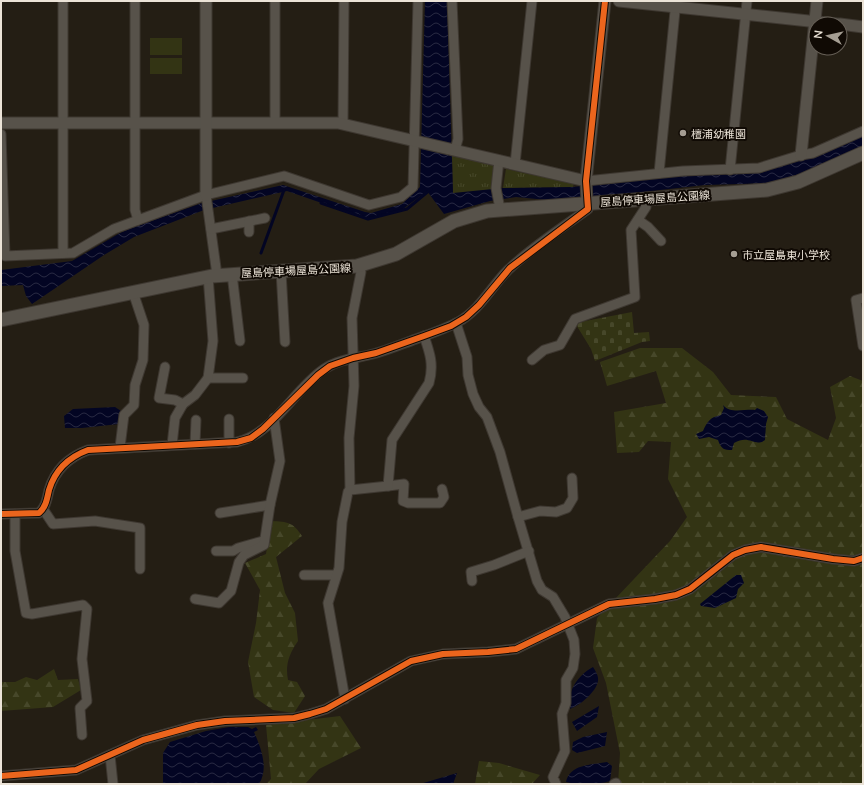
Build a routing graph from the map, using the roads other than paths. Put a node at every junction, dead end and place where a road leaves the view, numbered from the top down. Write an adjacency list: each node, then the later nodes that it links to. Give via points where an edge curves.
1 (63, 1): 21 (street)
2 (135, 1): 22 (street)
3 (206, 1): 23 (street)
4 (275, 1): 24 (street)
5 (344, 1): 25 (street)
6 (418, 1): 28 (street)
7 (452, 1): 29 (street, via 458,139)
8 (532, 1): 33 (street)
9 (605, 1): 36 (street)
10 (619, 1): 13 (street)
11 (747, 1): 14 (street)
12 (817, 1): 15 (street)
13 (676, 4): 14 (street); 35 (street)
14 (745, 14): 16 (street); 34 (street)
15 (816, 16)
16 (808, 21)
17 (848, 25): 18 (street)
18 (863, 27)
19 (811, 56): 31 (street)
20 (1, 123): 21 (street)
21 (63, 123): 22 (street); 48 (street)
22 (135, 123): 23 (street); 42 (street, via 135,210)
23 (206, 123): 24 (street); 37 (street)
24 (275, 123): 25 (street)
25 (343, 124): 28 (street)
26 (863, 131): 31 (street, via 813,154)
27 (1, 134): 48 (street, via 5,256)
28 (418, 141): 29 (street); 37 (street, via 413,187 401,197 369,205 284,176)
29 (453, 150): 32 (street)
30 (863, 153): 38 (main road, 屋島停車場屋島公園線, via 798,182 777,188 757,192)
31 (801, 155): 34 (street, via 759,168)
32 (499, 160): 33 (street); 40 (street, via 496,188)
33 (515, 164): 36 (street)
34 (730, 170): 35 (street)
35 (659, 173): 36 (street)
36 (586, 181): 39 (street)
37 (206, 198): 42 (street); 45 (street)
38 (645, 199): 39 (main road, 屋島停車場屋島公園線); 43 (street, via 646,207)
39 (588, 203): 40 (main road, 屋島停車場屋島公園線); 56 (street, via 588,209 510,268 479,305)
40 (500, 205): 49 (main road, 屋島停車場屋島公園線, via 454,221 396,254)
41 (265, 218): 44 (street)
42 (138, 220): 48 (street, via 109,231 74,253)
43 (638, 220): 47 (street); 62 (street, via 631,230 635,297 575,319 560,345 544,350)
44 (249, 222): 45 (street); 46 (street)
45 (211, 229): 52 (street)
46 (249, 232)
47 (661, 241)
48 (63, 253)
49 (359, 266): 50 (main road, 屋島停車場屋島公園線); 61 (street, via 361,272 352,318)
50 (282, 272): 51 (main road, 屋島停車場屋島公園線); 59 (street)
51 (232, 274): 52 (main road, 屋島停車場屋島公園線); 58 (street)
52 (213, 276): 53 (main road, 屋島停車場屋島公園線); 64 (street, via 213,341)
53 (133, 292): 55 (main road, 屋島停車場屋島公園線); 73 (street, via 144,325 143,360 135,385 134,405 124,415)
54 (863, 298): 60 (street, via 856,300)
55 (1, 320)
56 (456, 323): 57 (street); 83 (street, via 467,356 473,394 486,417 500,452)
57 (424, 336): 61 (street, via 376,353); 75 (street, via 431,356 432,372 429,383 392,440)
58 (240, 341)
59 (284, 342)
60 (863, 346)
61 (353, 358): 67 (street, via 323,370); 77 (street, via 353,403 348,438)
62 (532, 360)
63 (165, 367): 66 (street, via 160,398)
64 (208, 378): 65 (street); 66 (street, via 195,395)
65 (243, 378)
66 (183, 404): 72 (street, via 175,418)
67 (274, 418): 70 (street, via 251,438); 78 (street, via 280,461)
68 (229, 419): 70 (street)
69 (196, 420): 71 (street)
70 (229, 443): 71 (street)
71 (195, 444): 72 (street)
72 (172, 445): 73 (street)
73 (120, 448): 79 (street, via 88,450 67,461 52,481)
74 (572, 478): 83 (street, via 573,498 567,508)
75 (388, 486): 76 (street, via 404,484 403,500 408,503 440,503 444,497); 77 (street)
76 (442, 489)
77 (350, 490): 90 (street, via 342,522 339,568)
78 (270, 505): 80 (street); 84 (street)
79 (43, 509): 82 (street, via 34,514); 88 (street, via 53,524 95,521 140,528)
80 (220, 513)
81 (1, 514): 82 (street)
82 (15, 514): 95 (street, via 15,551 26,613 83,606 87,609 82,659 87,700 80,708)
83 (518, 517): 85 (street)
84 (264, 540): 86 (street, via 233,551); 92 (street, via 264,545 244,555 239,562 231,591 219,603)
85 (529, 551): 91 (street, via 471,572); 93 (street, via 537,581 542,590 553,597)
86 (216, 552)
87 (863, 558): 93 (street, via 854,561 833,559 761,547 745,550 733,555 690,589 676,595 609,604)
88 (140, 569)
89 (304, 575): 90 (street)
90 (336, 575): 94 (street, via 328,608)
91 (472, 581)
92 (195, 599)
93 (567, 624): 94 (street, via 516,649 443,654 411,661); 99 (street, via 574,640 575,654 573,668 566,680 566,703 562,714 565,751 553,777)
94 (345, 699): 96 (street, via 326,709 294,718 249,718 198,726 143,740)
95 (82, 735)
96 (110, 755): 97 (street, via 76,770); 98 (street)
97 (1, 776)
98 (113, 784)
99 (556, 784)

